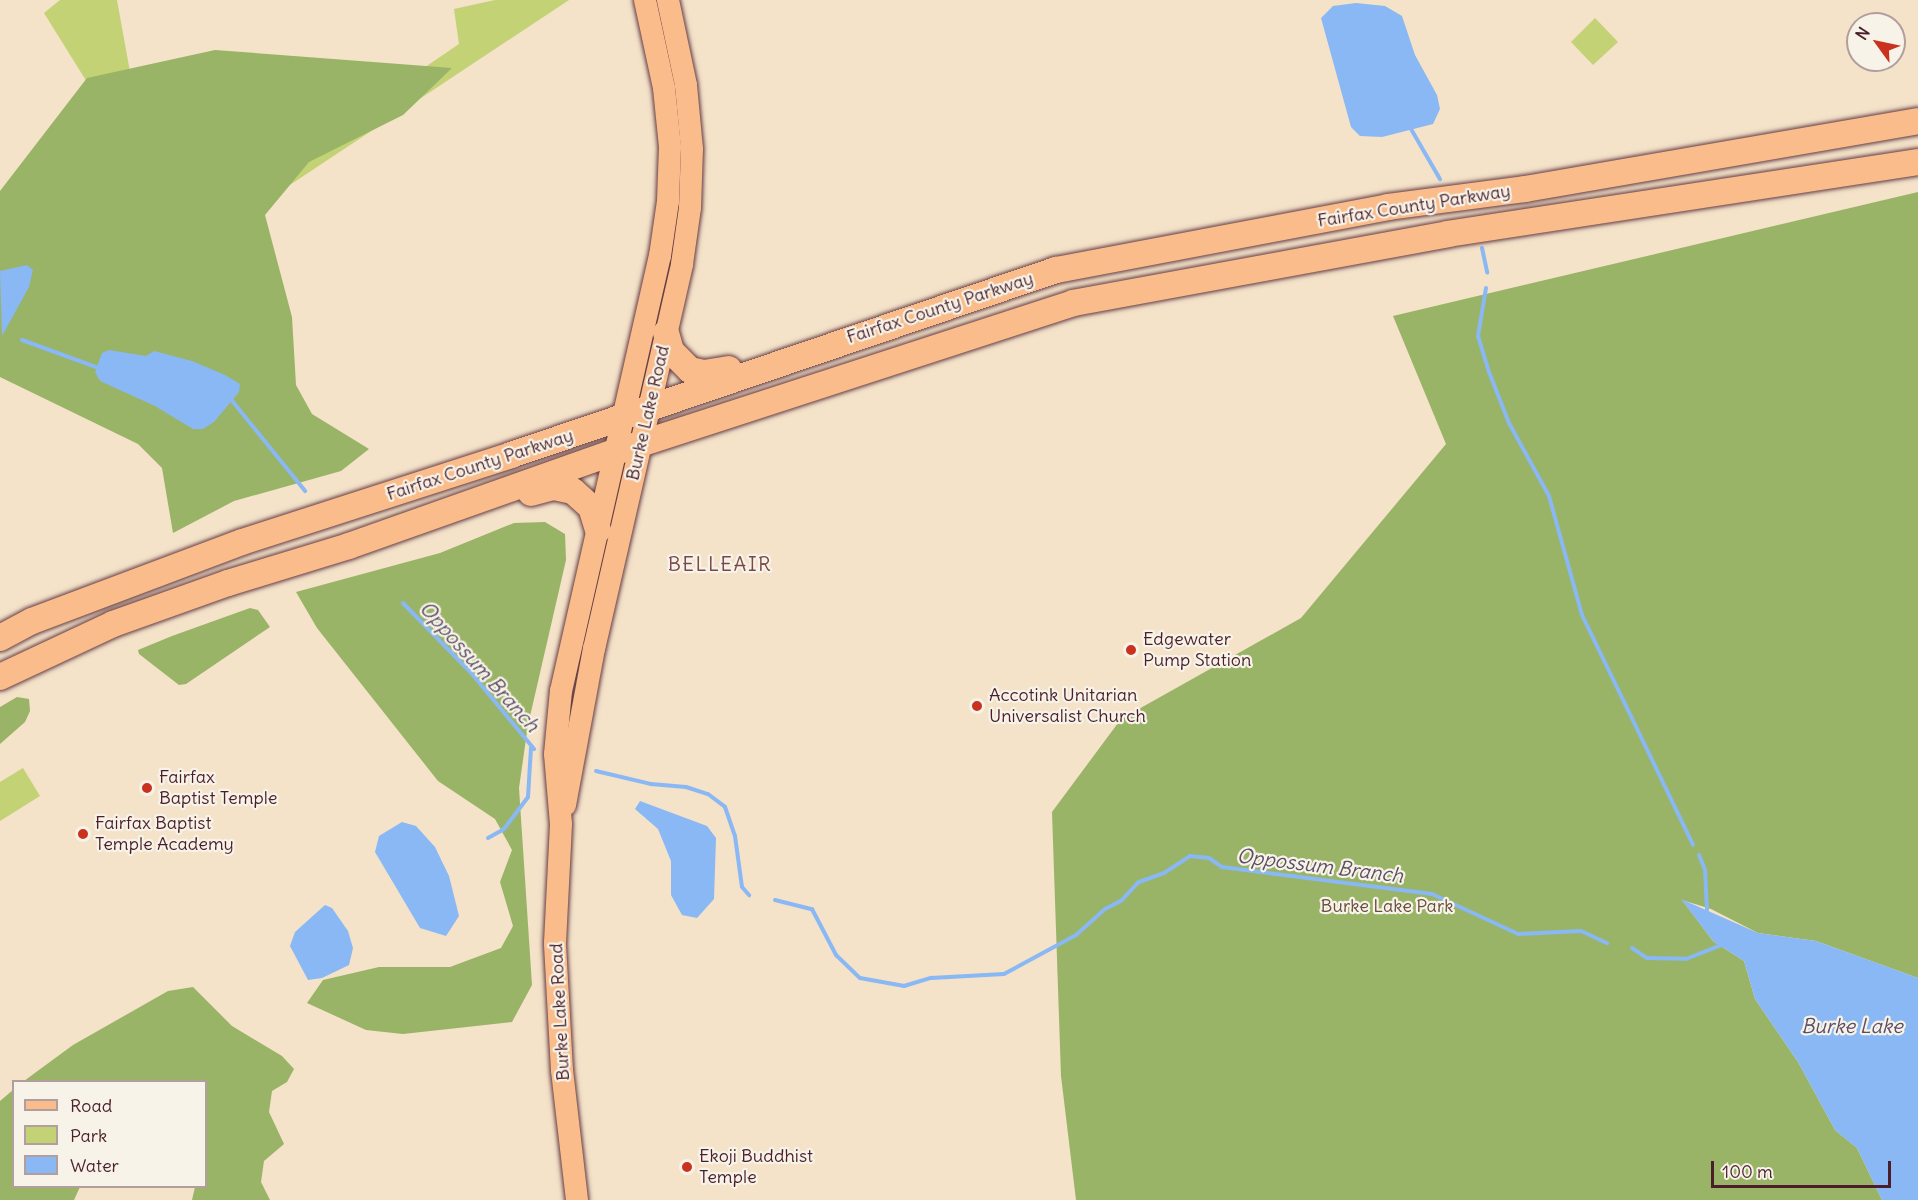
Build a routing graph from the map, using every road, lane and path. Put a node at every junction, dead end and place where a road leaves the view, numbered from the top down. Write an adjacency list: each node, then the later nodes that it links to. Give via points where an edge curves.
1 (645, 0): 8 (main road, Burke Lake Road, via 664,88 670,147 668,201 660,256)
2 (668, 0): 5 (main road, Burke Lake Road, via 680,43 692,149 690,208)
3 (1918, 121): 6 (highway, Fairfax County Parkway, via 1525,189 1388,207 1083,263 1006,284)
4 (1918, 162): 9 (highway, Fairfax County Parkway, via 1448,234 1085,300)
5 (666, 333): 6 (highway, via 679,362 704,373); 7 (main road, Burke Lake Road)
6 (800, 354): 7 (highway, Fairfax County Parkway)
7 (649, 407): 8 (highway, Fairfax County Parkway); 9 (main road, Burke Lake Road)
8 (623, 416): 10 (main road, Burke Lake Road); 13 (highway, Fairfax County Parkway, via 243,542 32,621)
9 (641, 444): 10 (highway, Fairfax County Parkway); 15 (main road, Burke Lake Road, via 594,649 576,761)
10 (615, 452): 11 (highway, Fairfax County Parkway); 12 (main road, Burke Lake Road)
11 (461, 508): 12 (highway, via 563,487 582,496 591,507); 14 (highway, Fairfax County Parkway, via 124,620)
12 (597, 530): 15 (main road, Burke Lake Road, via 561,691 555,754)
13 (0, 638)
14 (0, 677)
15 (561, 824): 16 (main road, Burke Lake Road, via 555,943 562,1070)
16 (578, 1200)

